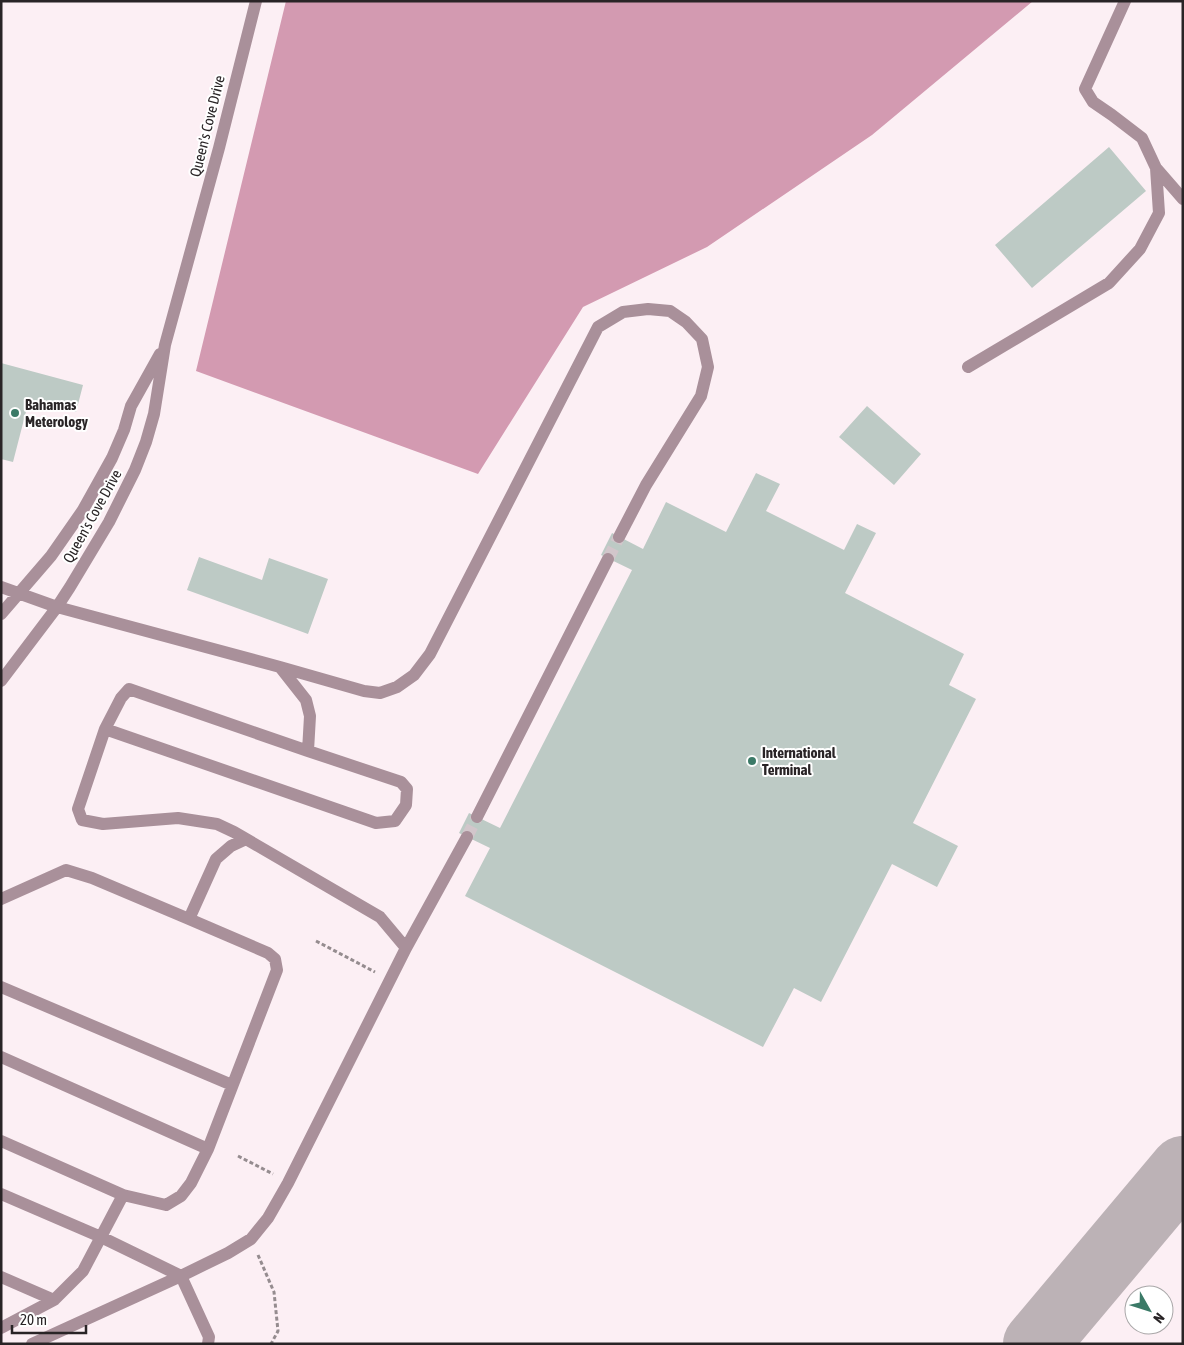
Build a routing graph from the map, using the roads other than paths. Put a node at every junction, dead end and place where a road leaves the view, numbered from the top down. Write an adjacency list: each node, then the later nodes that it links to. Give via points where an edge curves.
1 (256, 1): 5 (street, Queen's Cove Drive)
2 (1125, 1): 3 (street, via 1085,88 1094,102 1142,138)
3 (1156, 168): 4 (street); 6 (street, via 1159,213 1140,249 1109,283)
4 (1183, 198)
5 (165, 345): 10 (street, Queen's Cove Drive, via 131,406 112,458 83,510); 11 (street, Queen's Cove Drive, via 154,414 135,470 109,522)
6 (968, 367)
7 (619, 537): 13 (street, via 646,485 701,396 708,367 702,339 670,311 623,312 598,327 430,654 414,675 397,687 380,693)
8 (608, 559): 17 (street)
9 (1, 587): 10 (street)
10 (19, 594): 11 (street); 12 (street, Queen's Cove Drive)
11 (57, 607): 13 (street); 14 (street, Queen's Cove Drive)
12 (1, 614)
13 (280, 667): 16 (street, via 306,700 310,716)
14 (1, 681)
15 (105, 729): 16 (street, via 129,689); 16 (street, via 376,823 395,821 406,805 407,789 402,782); 19 (street, via 78,809 82,820 103,824 178,818 217,824)
16 (308, 751)
17 (477, 817)
18 (467, 837): 22 (street)
19 (246, 838): 21 (street, via 216,859); 22 (street, via 380,917)
20 (1, 899): 21 (street, via 66,870)
21 (189, 919): 25 (street, via 275,958 277,970)
22 (406, 948): 31 (street, via 268,1218 251,1239)
23 (1, 987): 25 (street)
24 (1, 1057): 27 (street)
25 (232, 1085): 27 (street)
26 (1, 1141): 29 (street)
27 (208, 1149): 29 (street, via 182,1196 166,1205)
28 (1, 1194): 30 (street)
29 (123, 1195): 30 (street)
30 (101, 1237): 31 (street); 33 (street, via 83,1271)
31 (181, 1276): 35 (street); 36 (street, via 209,1338)
32 (1, 1277): 33 (street)
33 (54, 1300): 34 (street)
34 (1, 1328)
35 (32, 1344)
36 (208, 1344)

